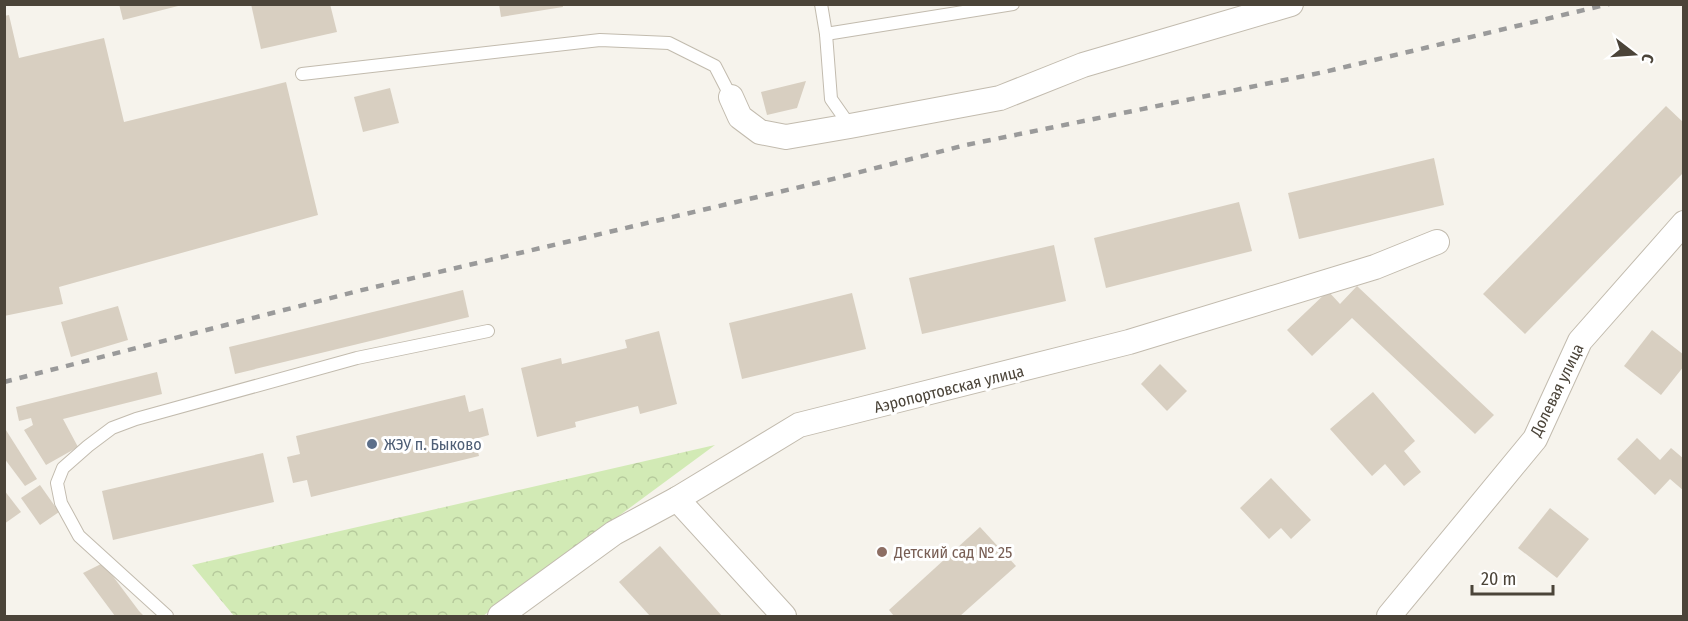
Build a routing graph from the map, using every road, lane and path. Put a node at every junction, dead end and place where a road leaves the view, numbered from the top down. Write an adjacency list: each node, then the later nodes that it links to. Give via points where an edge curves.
1 (821, 4): 4 (lane)
2 (1013, 4): 4 (lane)
3 (1291, 4): 7 (street, via 1083,65 1000,98)
4 (826, 34): 7 (lane, via 831,99)
5 (302, 74): 6 (lane, via 600,40 669,43 715,66)
6 (731, 97): 7 (street, via 740,117 760,132 786,136)
7 (850, 126)
8 (1683, 223): 15 (street, Долевая улица, via 1580,341 1535,439)
9 (1437, 242): 11 (street, Аэропортовская улица, via 1375,267 1130,342 799,425)
10 (488, 331): 12 (lane, via 357,358 136,419 112,428 63,468 57,483 61,503 79,536)
11 (677, 499): 13 (street, Аэропортовская улица, via 614,534); 14 (street)
12 (168, 616)
13 (500, 616)
14 (784, 616)
15 (1389, 616)

